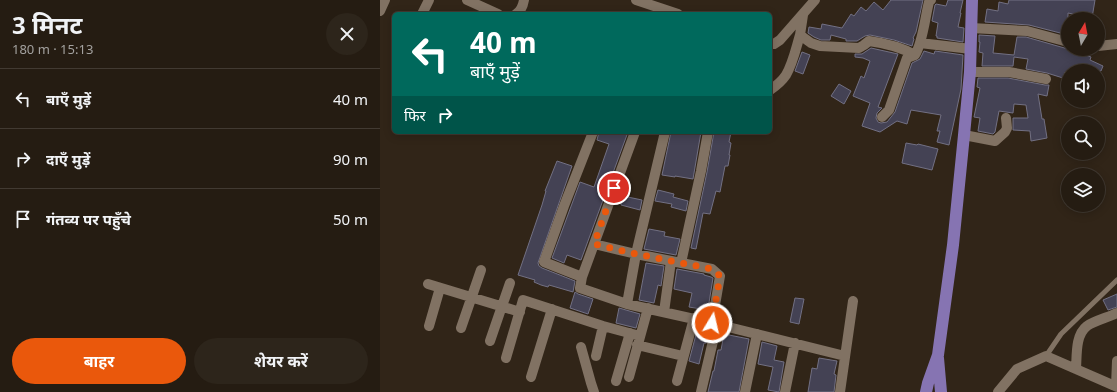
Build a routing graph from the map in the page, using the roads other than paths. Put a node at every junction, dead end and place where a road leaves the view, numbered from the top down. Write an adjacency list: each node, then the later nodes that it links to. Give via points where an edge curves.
1 (385, 0): 10 (street)
2 (429, 0): 11 (street)
3 (466, 0): 9 (street)
4 (524, 0): 13 (street)
5 (636, 0): 14 (street)
6 (815, 0): 15 (street)
7 (931, 0): 19 (street)
8 (972, 0): 16 (main road)
9 (474, 9): 12 (street)
10 (380, 10)
11 (423, 12)
12 (488, 12)
13 (519, 12)
14 (672, 12)
15 (803, 15): 17 (street); 20 (street, via 780,40)
16 (972, 28): 18 (street, via 1027,31); 23 (main road)
17 (800, 35): 24 (street, via 820,46 859,48 869,41 904,49); 27 (street, via 791,65 785,76)
18 (1061, 40)
19 (920, 43): 23 (street); 24 (street)
20 (772, 44)
21 (1117, 44): 22 (street)
22 (1105, 45)
23 (970, 49): 25 (main road)
24 (915, 55): 28 (street, via 907,58 889,110)
25 (970, 72): 26 (street, via 1009,72); 34 (main road)
26 (1046, 79)
27 (772, 88)
28 (882, 117)
29 (1006, 118): 34 (street, via 1007,128 995,141)
30 (592, 134): 39 (street, via 544,262)
31 (634, 134): 35 (street)
32 (665, 134): 36 (street)
33 (708, 134): 37 (street, via 701,171)
34 (964, 135): 64 (main road)
35 (594, 244): 36 (street); 39 (street)
36 (636, 254): 37 (street); 46 (street)
37 (676, 262): 51 (street); 54 (street, via 712,269 720,276)
38 (481, 270): 44 (street)
39 (582, 277): 46 (street, via 580,288)
40 (1117, 280): 68 (lane, via 1061,334)
41 (510, 282): 47 (street)
42 (428, 284): 43 (street)
43 (440, 288): 44 (street); 55 (street)
44 (471, 298): 47 (street); 57 (street)
45 (853, 301): 67 (street)
46 (627, 304): 48 (street)
47 (502, 307): 50 (street); 60 (street)
48 (648, 308): 51 (street); 61 (street)
49 (552, 309): 50 (street, via 523,300); 56 (street); 72 (street)
50 (520, 312): 69 (street)
51 (664, 312): 53 (street)
52 (1117, 313): 71 (street, via 1088,326 1082,332 1078,341)
53 (694, 318): 54 (street); 66 (street)
54 (715, 323): 59 (street); 78 (street)
55 (429, 326)
56 (603, 326): 58 (street); 65 (street)
57 (461, 328)
58 (630, 333): 61 (street); 75 (street)
59 (757, 334): 62 (street); 79 (street)
60 (490, 341)
61 (639, 341): 66 (street); 73 (street)
62 (795, 343): 67 (street); 80 (street)
63 (581, 347): 77 (street)
64 (938, 355): 82 (main road); 83 (main road)
65 (596, 356)
66 (683, 356): 74 (street)
67 (845, 356): 81 (street)
68 (1046, 356): 71 (street); 84 (street, via 1017,369)
69 (506, 358)
70 (1117, 361): 76 (street)
71 (1076, 369): 76 (street)
72 (531, 377)
73 (629, 377)
74 (677, 380)
75 (616, 381)
76 (1116, 386)
77 (594, 392)
78 (701, 392)
79 (745, 392)
80 (785, 392)
81 (840, 392)
82 (926, 392)
83 (941, 392)
84 (998, 392)

